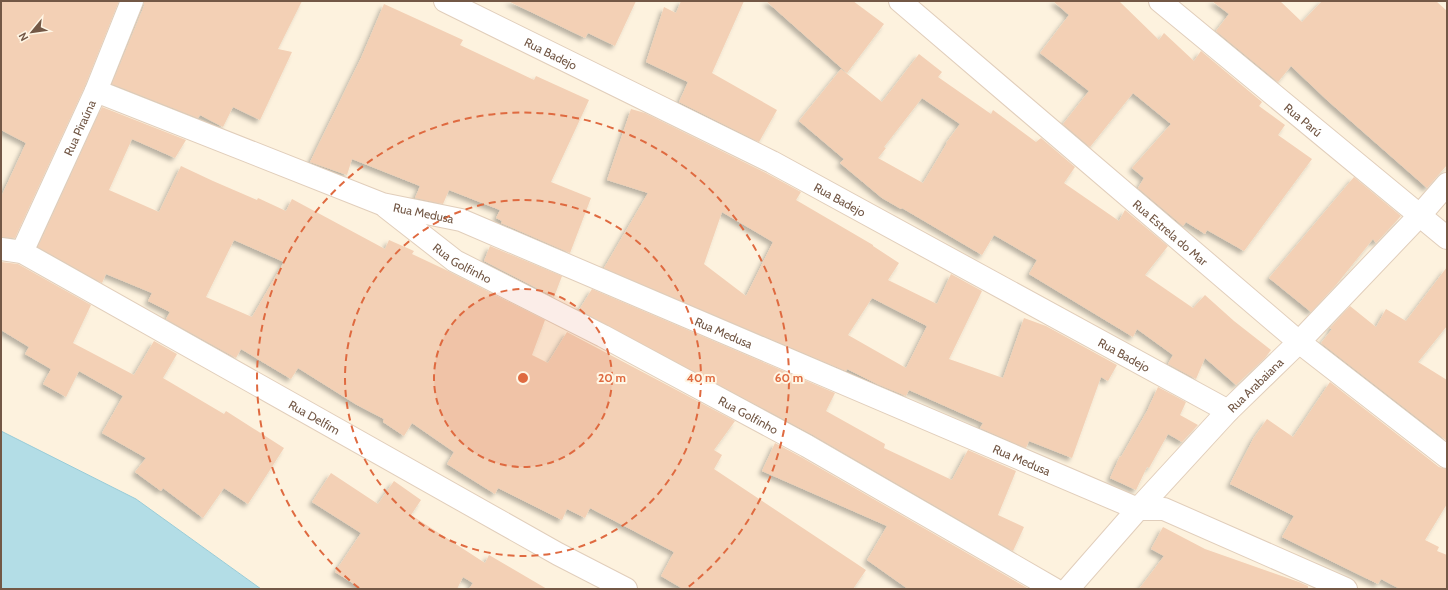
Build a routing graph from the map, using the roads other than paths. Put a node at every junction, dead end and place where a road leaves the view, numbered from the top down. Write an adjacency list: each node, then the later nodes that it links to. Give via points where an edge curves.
1 (132, 1): 5 (street, Rua Piraúna)
2 (446, 1): 12 (street, Rua Badejo, via 772,162)
3 (900, 1): 11 (street, Rua Estrela do Mar)
4 (1160, 1): 8 (street, Rua Parú)
5 (96, 91): 7 (street, Rua Medusa); 10 (street, Rua Piraúna)
6 (1447, 184): 8 (street, Rua Arabaiana)
7 (382, 204): 14 (street, Rua Medusa, via 460,220); 16 (street, Rua Golfinho, via 455,261 808,446)
8 (1420, 215): 9 (street, Rua Parú); 11 (street, Rua Arabaiana)
9 (1447, 238)
10 (11, 251): 15 (street, Rua Delfim)
11 (1299, 342): 12 (street, Rua Arabaiana); 13 (street, Rua Estrela do Mar)
12 (1228, 411): 14 (street, Rua Arabaiana)
13 (1447, 457)
14 (1138, 509): 17 (street, Rua Arabaiana); 18 (street, Rua Medusa, via 1164,509)
15 (626, 589)
16 (1054, 589)
17 (1068, 589)
18 (1346, 589)

